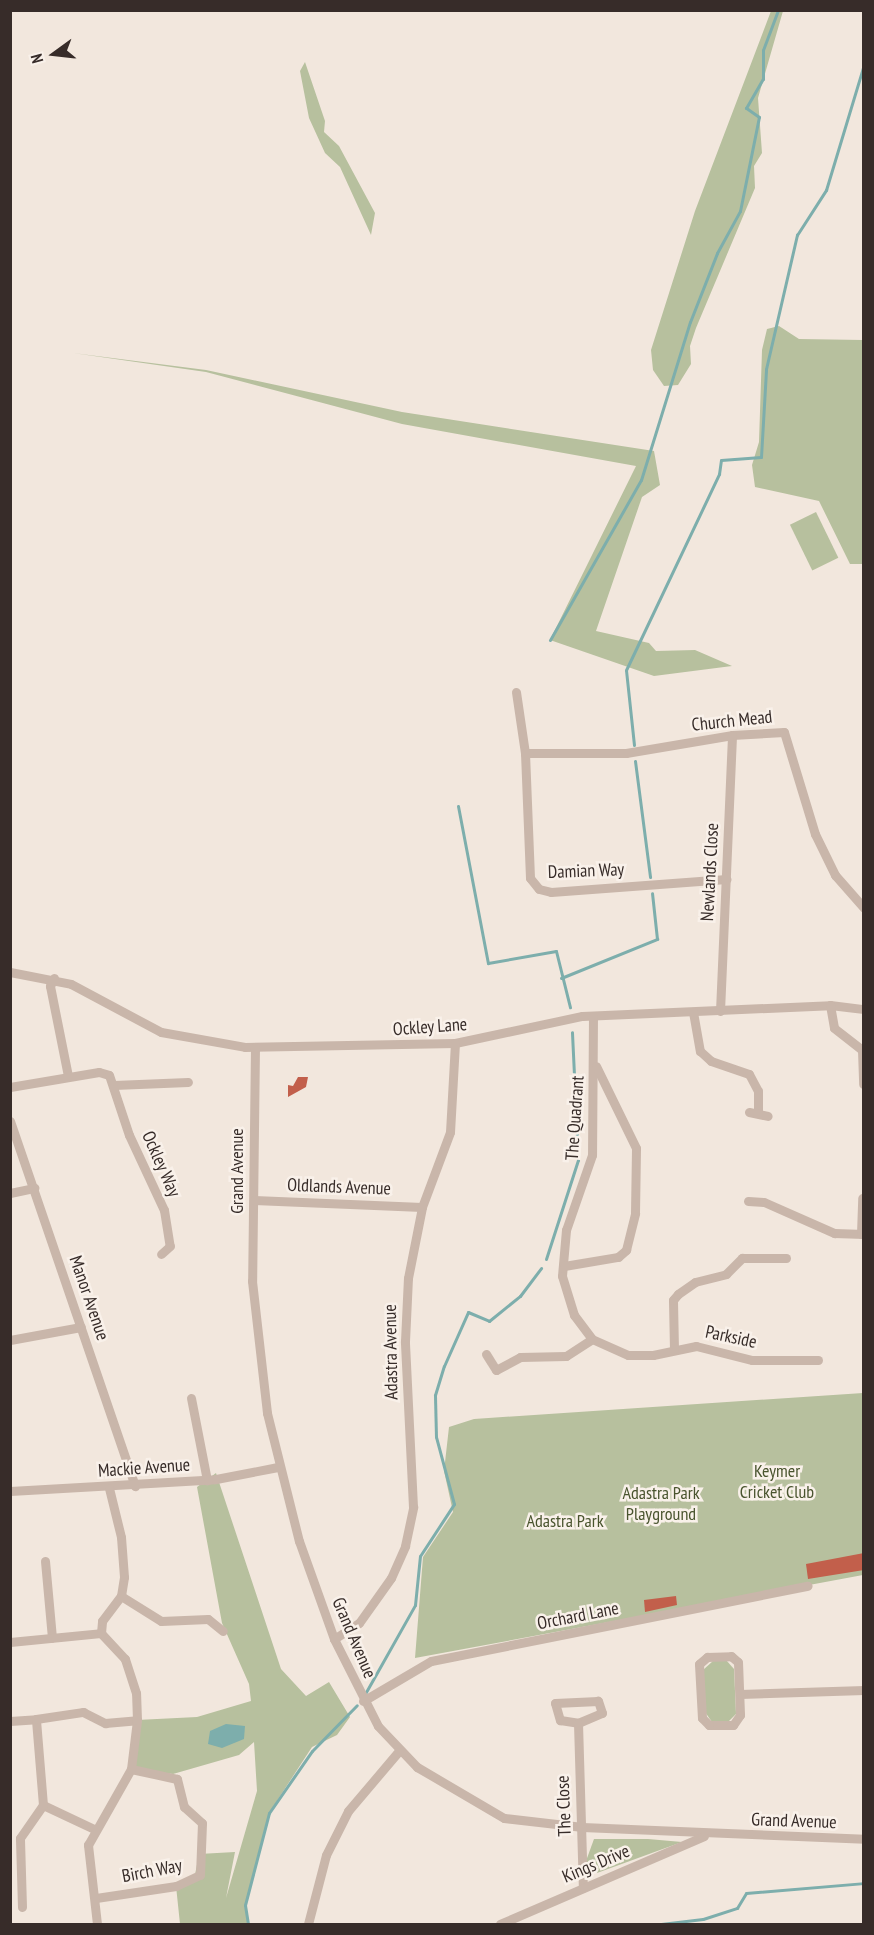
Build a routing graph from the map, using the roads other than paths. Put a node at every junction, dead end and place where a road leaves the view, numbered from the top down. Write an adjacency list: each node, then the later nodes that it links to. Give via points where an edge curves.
1 (516, 692): 3 (street, Damian Way)
2 (732, 735): 3 (street, Church Mead, via 626,753); 4 (street, Newlands Close); 5 (street, Church Mead, via 784,732 814,834 835,875)
3 (525, 753): 4 (street, Damian Way, via 530,878 539,889 551,892)
4 (727, 879): 10 (street, Newlands Close)
5 (864, 908)
6 (10, 972): 7 (street, Ockley Lane)
7 (54, 978): 14 (street, Ockley Lane, via 161,1032); 16 (street, via 50,986)
8 (830, 1005): 9 (street, Ockley Lane); 10 (street, Ockley Lane); 18 (street, via 834,1028 862,1050)
9 (864, 1009)
10 (720, 1011): 11 (street, Ockley Lane)
11 (693, 1012): 12 (street, Ockley Lane); 21 (street, via 700,1051 711,1061 749,1074 758,1091 754,1112)
12 (593, 1016): 13 (street, Ockley Lane); 15 (street, The Quadrant)
13 (454, 1043): 14 (street, Ockley Lane); 28 (street, Adastra Avenue, via 450,1132)
14 (255, 1047): 26 (street, Grand Avenue)
15 (595, 1064): 32 (street, The Quadrant, via 592,1155 566,1230); 32 (street, The Quadrant, via 636,1148 636,1213 626,1250 618,1257)
16 (68, 1076): 19 (street, via 99,1072 109,1075); 20 (street)
17 (188, 1082): 19 (street)
18 (863, 1084)
19 (114, 1085): 30 (street, Ockley Way, via 129,1135 164,1210 170,1246)
20 (10, 1086)
21 (768, 1116)
22 (10, 1121): 23 (street, Manor Avenue)
23 (34, 1188): 24 (street); 33 (street, Manor Avenue)
24 (10, 1193)
25 (862, 1198): 29 (street)
26 (254, 1200): 28 (street, Oldlands Avenue); 42 (street, Grand Avenue, via 255,1326)
27 (748, 1201): 29 (street, via 764,1202 834,1233)
28 (422, 1208): 53 (street, Adastra Avenue, via 410,1260 405,1310 414,1483 409,1526 399,1563 377,1602 359,1623)
29 (862, 1234)
30 (161, 1254)
31 (786, 1258): 36 (street, via 742,1258 726,1274 695,1282 678,1294 673,1300)
32 (564, 1266): 34 (street, via 567,1302)
33 (81, 1327): 35 (street); 44 (street, Manor Avenue)
34 (592, 1339): 36 (street, Parkside, via 628,1355 653,1355); 39 (street, via 566,1356 520,1357)
35 (10, 1340)
36 (674, 1349): 38 (street, Parkside, via 707,1347 735,1357 765,1361)
37 (486, 1354): 39 (street)
38 (818, 1360)
39 (496, 1370): 40 (street)
40 (502, 1380)
41 (191, 1398): 43 (street)
42 (278, 1467): 43 (street, Mackie Avenue); 53 (street, Grand Avenue)
43 (207, 1480): 44 (street, Mackie Avenue)
44 (135, 1486): 45 (street, Mackie Avenue)
45 (109, 1488): 46 (street, Mackie Avenue); 49 (street, via 122,1537)
46 (10, 1491)
47 (45, 1561): 52 (street)
48 (808, 1587): 57 (street, Orchard Lane, via 431,1661)
49 (121, 1596): 50 (street, via 161,1621 208,1619); 51 (street, via 102,1621)
50 (223, 1631)
51 (100, 1632): 52 (street); 59 (street, via 125,1659 136,1693)
52 (52, 1638): 54 (street)
53 (334, 1639): 57 (street, Grand Avenue)
54 (10, 1642)
55 (864, 1690): 56 (street)
56 (740, 1694): 56 (street, via 737,1722 704,1723 702,1660 735,1658)
57 (363, 1701): 62 (street, Grand Avenue)
58 (36, 1719): 59 (street, via 83,1712 105,1723); 60 (street); 64 (street)
59 (137, 1720): 63 (street)
60 (10, 1721)
61 (578, 1723): 61 (street, via 560,1720 555,1703 598,1701 602,1713); 65 (street, The Close)
62 (398, 1752): 65 (street, Grand Avenue, via 473,1804 504,1818); 73 (street, via 348,1811 326,1855)
63 (131, 1769): 66 (street); 70 (street, Birch Way, via 173,1774 177,1779 183,1807 202,1823 200,1875 176,1886)
64 (43, 1805): 66 (street); 71 (street, via 20,1838)
65 (582, 1827): 67 (street, Grand Avenue); 69 (street, The Close)
66 (94, 1829): 70 (street, via 88,1845)
67 (706, 1835): 68 (street, Grand Avenue); 69 (street, Kings Drive)
68 (864, 1839)
69 (583, 1888): 74 (street, Kings Drive)
70 (96, 1898): 72 (street)
71 (22, 1907)
72 (97, 1924)
73 (308, 1924)
74 (501, 1924)

